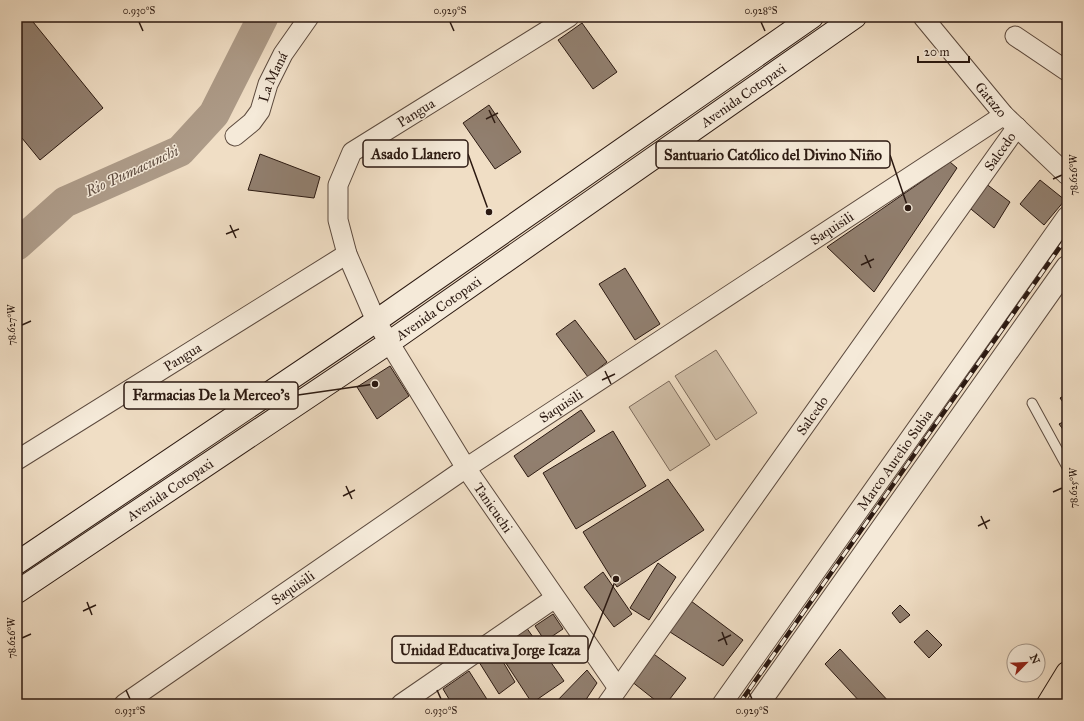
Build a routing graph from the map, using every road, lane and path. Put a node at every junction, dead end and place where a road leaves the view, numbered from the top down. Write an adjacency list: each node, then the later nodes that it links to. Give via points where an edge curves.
1 (309, 17): 9 (street, La Maná, via 283,54 268,84 260,111 252,122)
2 (812, 17): 10 (main road, Avenida Cotopaxi)
3 (855, 17): 12 (main road, Avenida Cotopaxi)
4 (922, 17): 8 (street, Gatazo)
5 (561, 19): 14 (street, Pangua, via 352,152 338,185 338,220)
6 (1015, 36): 7 (street)
7 (1067, 71)
8 (1010, 121): 11 (street, Gatazo); 21 (street, Saquisili); 26 (street, Salcedo)
9 (235, 136)
10 (614, 156): 12 (main road); 16 (main road, Avenida Cotopaxi)
11 (1067, 175)
12 (628, 176): 17 (main road, Avenida Cotopaxi)
13 (1067, 216): 30 (street, Marco Aurelio Subia)
14 (347, 254): 16 (street, Pangua); 19 (street, Pangua)
15 (1067, 268): 31 (main road, Marco Aurelio Subia)
16 (376, 322): 17 (street, Tanicuchi); 22 (main road, Avenida Cotopaxi)
17 (390, 342): 21 (street, Tanicuchi); 23 (main road, Avenida Cotopaxi)
18 (1032, 403): 20 (lane)
19 (17, 460)
20 (1067, 466)
21 (466, 468): 24 (street, Tanicuchi); 27 (street, Saquisili)
22 (17, 563)
23 (17, 592)
24 (555, 598): 26 (street, Tanicuchi); 28 (street)
25 (1067, 673): 32 (main road)
26 (618, 688): 29 (street, Salcedo)
27 (124, 704)
28 (401, 704)
29 (607, 704)
30 (722, 704)
31 (758, 704)
32 (1048, 704)

